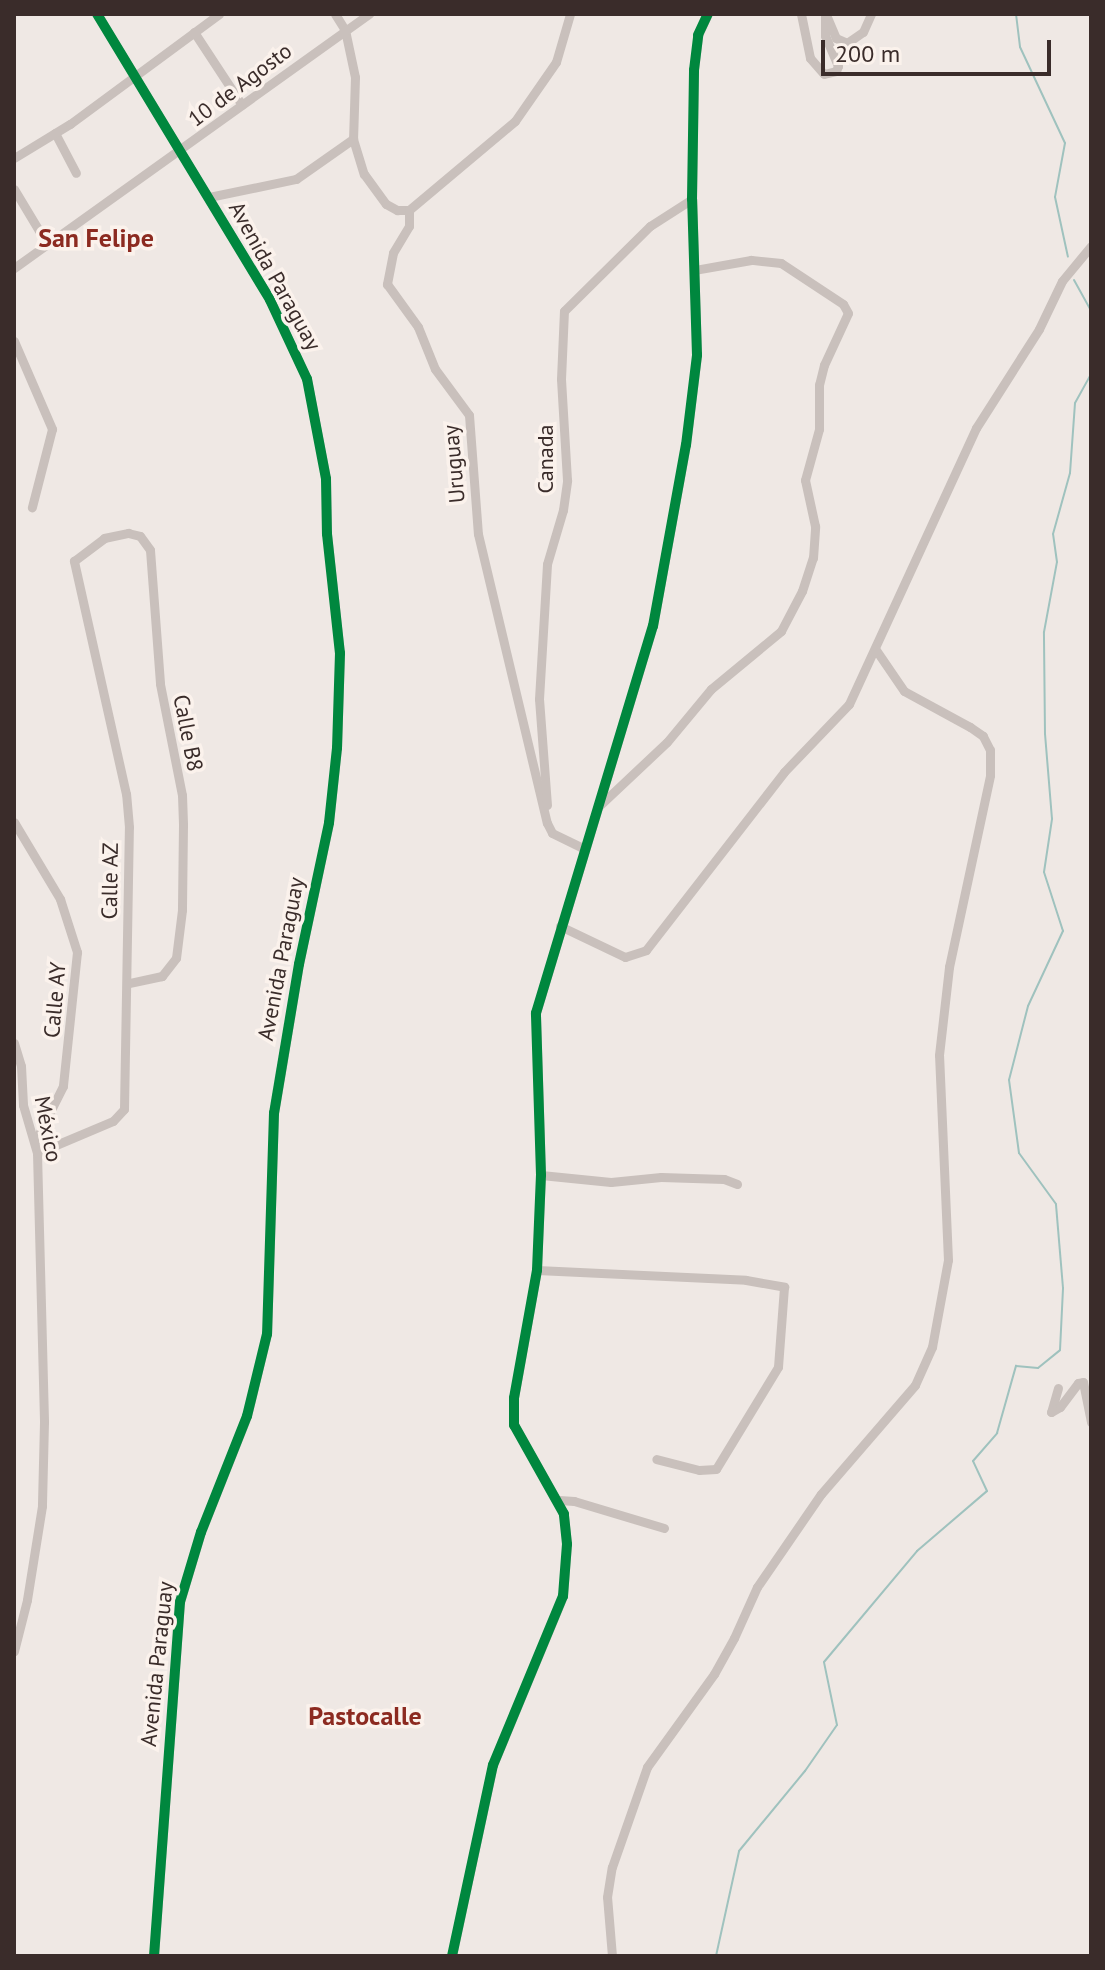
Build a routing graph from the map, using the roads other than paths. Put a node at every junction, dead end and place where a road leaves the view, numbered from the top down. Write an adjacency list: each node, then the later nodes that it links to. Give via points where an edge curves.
1 (97, 14): 14 (street, Avenida Paraguay)
2 (219, 14): 12 (street)
3 (335, 14): 11 (street)
4 (369, 14): 11 (street, 10 de Agosto)
5 (698, 14): 13 (street)
6 (708, 14): 13 (street)
7 (801, 14): 8 (street, via 810,58 824,74 838,66 825,36)
8 (825, 14): 9 (street, via 836,38 847,43 863,32)
9 (871, 14)
10 (568, 16): 24 (street, via 556,62 515,121)
11 (345, 30): 15 (street, 10 de Agosto); 17 (street, via 355,77)
12 (194, 32): 14 (street); 15 (street)
13 (698, 35): 23 (street)
14 (136, 75): 16 (street); 18 (street, Avenida Paraguay)
15 (242, 105): 18 (street, 10 de Agosto)
16 (55, 133): 19 (street); 20 (street)
17 (353, 139): 22 (street, via 296,179); 24 (street, via 364,174 386,204)
18 (181, 150): 22 (street, Avenida Paraguay); 25 (street, 10 de Agosto)
19 (14, 158)
20 (76, 173)
21 (14, 189): 25 (street)
22 (209, 197): 51 (street, Avenida Paraguay, via 270,300 307,379 326,479 340,673 329,823 274,1113 267,1334 247,1416 180,1602)
23 (692, 199): 28 (street); 35 (street, Canada, via 650,226 564,311 567,480 547,564 539,699)
24 (409, 210): 35 (street, Uruguay, via 409,226 393,253 387,284 418,327 435,369 469,415 478,534)
25 (47, 244): 27 (street, 10 de Agosto)
26 (1091, 246): 32 (street, via 1062,281 1039,329 976,428)
27 (14, 268)
28 (694, 270): 33 (street, via 697,355 686,445 653,626); 33 (street, via 751,260 781,263 843,304 848,313 824,365 819,429 805,480 815,526 813,558 781,631 711,689 667,742)
29 (14, 341): 30 (street, via 52,429)
30 (32, 507)
31 (74, 561): 38 (street, Calle AZ, via 126,794); 38 (street, Calle B8, via 91,544 115,535 140,536 147,542 160,684 182,795 179,951 162,976)
32 (876, 650): 37 (street, via 849,704 784,772 646,950 625,957); 53 (street, via 904,691 970,727 990,750 990,775 949,967 939,1055 948,1260 932,1347 915,1385 821,1494 757,1587 714,1674 647,1767 612,1867 607,1897)
33 (597, 808): 36 (street)
34 (14, 822): 40 (street, Calle AY, via 60,899 77,952 63,1086)
35 (547, 823): 36 (street, via 552,833)
36 (583, 848): 37 (street)
37 (560, 926): 42 (street, via 536,1013)
38 (128, 983): 41 (street, Calle AZ, via 124,1109 120,1116)
39 (14, 1043): 40 (street, México, via 23,1105)
40 (35, 1142): 41 (street, México)
41 (37, 1153): 50 (street, México, via 42,1506)
42 (541, 1175): 43 (street, via 611,1182 724,1179); 44 (street)
43 (737, 1184)
44 (537, 1270): 47 (street, via 746,1280 784,1287 778,1367 716,1469); 48 (street, via 514,1425)
45 (1058, 1388): 46 (street, via 1051,1412 1083,1382)
46 (1091, 1422)
47 (656, 1459)
48 (559, 1500): 49 (street); 52 (street, via 567,1544 563,1596 493,1765)
49 (664, 1528)
50 (14, 1651)
51 (154, 1956)
52 (452, 1956)
53 (612, 1956)

